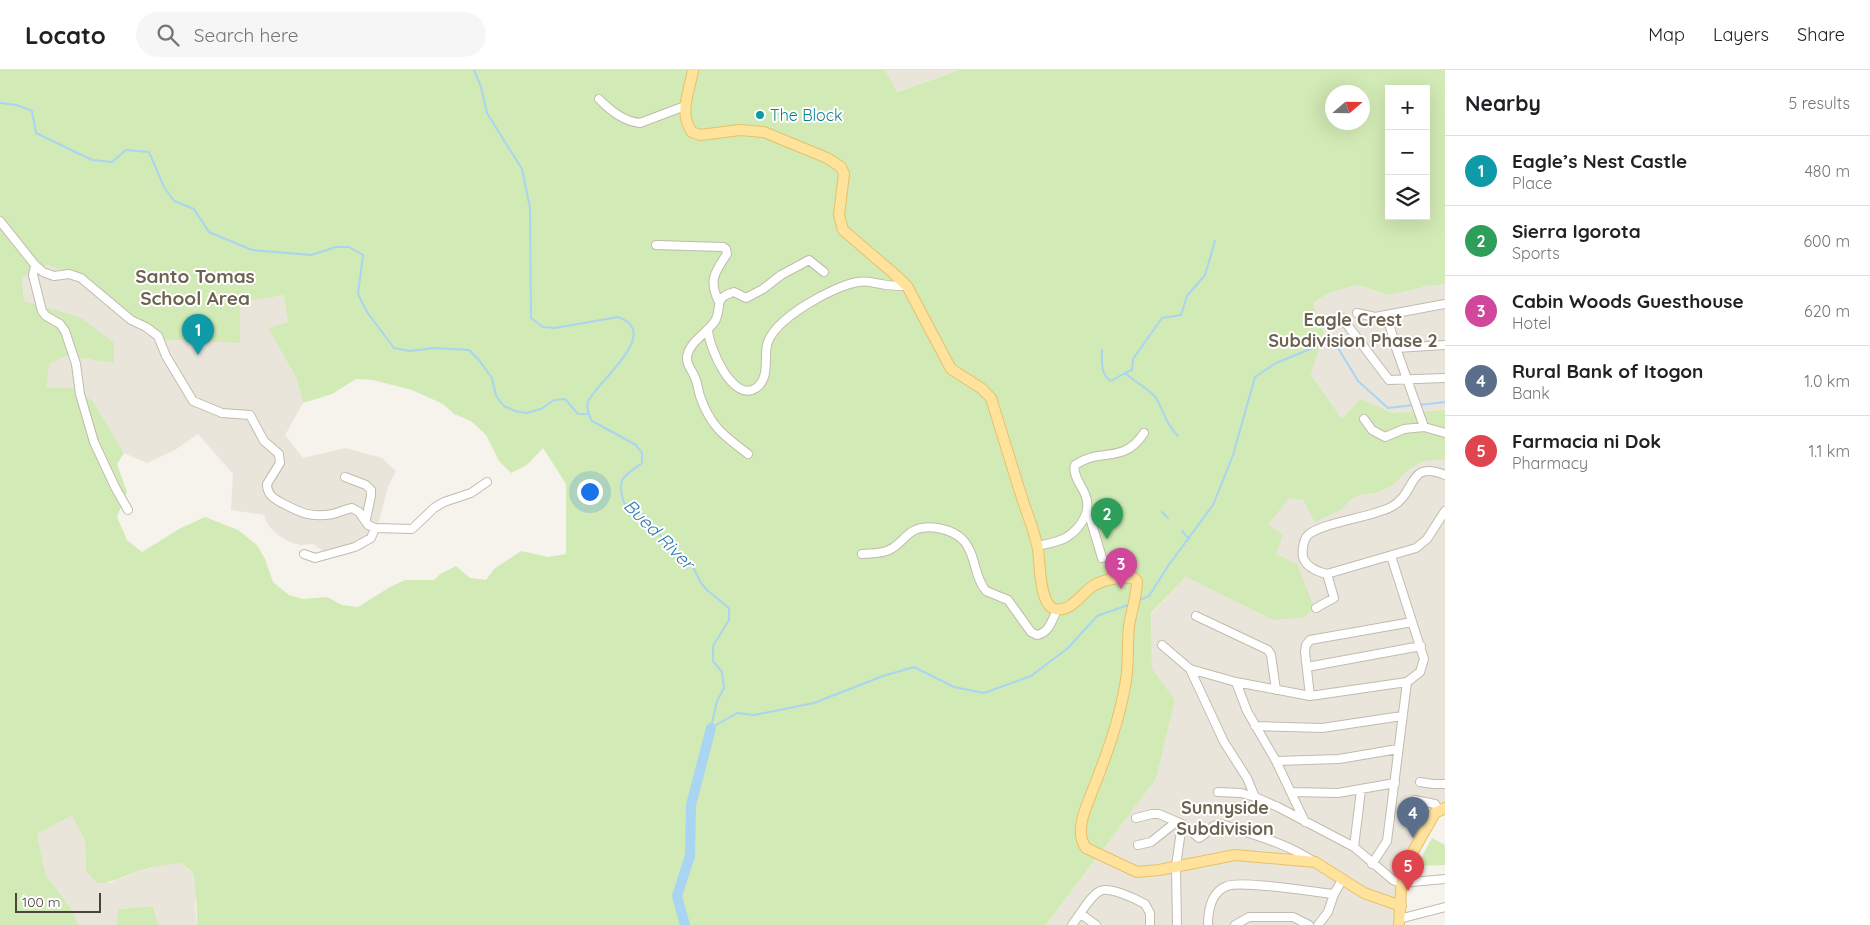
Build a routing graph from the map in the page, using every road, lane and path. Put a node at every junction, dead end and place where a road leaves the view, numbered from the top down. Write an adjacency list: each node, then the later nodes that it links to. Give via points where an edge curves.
1 (693, 70): 3 (main road)
2 (599, 99): 3 (street, via 622,118 640,123)
3 (685, 106): 8 (main road, via 686,120 692,132 764,132 841,167 844,174 839,215 843,230)
4 (0, 221): 6 (street)
5 (656, 245): 9 (street, via 726,249 714,275 713,288)
6 (35, 265): 27 (street, via 33,275 42,311 65,331 94,442); 30 (street, via 54,276 69,274 81,278 131,320 158,336 193,401 222,413 250,415 264,441 279,454 280,463 267,484 268,492 276,500 304,514 318,516 352,508)
7 (824, 272): 9 (street, via 809,260 746,298 734,292)
8 (907, 286): 14 (street, via 859,282 810,302 770,336 764,377 755,389 748,391 740,390 729,380 709,339); 32 (main road, via 951,369 991,398)
9 (719, 302): 14 (street, via 717,316)
10 (1445, 304): 12 (street)
11 (1357, 313): 12 (street)
12 (1388, 316): 16 (street)
13 (1342, 318): 18 (street, via 1389,380)
14 (708, 329): 23 (street, via 688,352 687,361 713,423 720,433)
15 (1445, 345): 16 (street)
16 (1396, 348): 18 (street)
17 (1445, 378): 18 (street)
18 (1408, 381): 20 (street)
19 (1364, 419): 20 (street, via 1372,430 1386,437 1404,429)
20 (1424, 427): 22 (street)
21 (1144, 433): 28 (street, via 1127,451 1090,458 1075,465 1074,471 1088,502)
22 (1445, 433)
23 (748, 454)
24 (1445, 475): 37 (street, via 1424,470 1403,499 1392,506 1309,534 1303,557 1310,566)
25 (345, 477): 30 (street, via 366,484 371,490)
26 (486, 482): 31 (street, via 471,493 444,502 412,529)
27 (128, 510)
28 (1088, 511): 32 (street, via 1067,537); 36 (street)
29 (1445, 511): 35 (street, via 1422,544)
30 (366, 519): 31 (street, via 368,525)
31 (375, 528): 33 (street, via 371,538 355,546 315,558)
32 (1037, 546): 39 (main road, via 1046,601)
33 (304, 554)
34 (862, 554): 39 (street, via 888,551 919,529 953,532 964,542 986,591 1008,600 1031,632 1037,635 1047,630)
35 (1391, 556): 37 (street); 41 (street)
36 (1102, 558)
37 (1327, 574): 38 (street, via 1334,598)
38 (1316, 608)
39 (1056, 610): 70 (main road, via 1075,602 1092,586 1119,578 1136,579 1121,705 1084,814 1081,835 1086,848 1137,872)
40 (1196, 616): 48 (street, via 1268,650)
41 (1412, 622): 43 (street); 44 (street, via 1310,640 1304,652)
42 (1162, 645): 45 (street)
43 (1421, 646): 44 (street); 47 (street, via 1424,662 1420,672)
44 (1307, 667): 49 (street)
45 (1190, 668): 46 (street); 60 (street, via 1224,742)
46 (1236, 682): 48 (street); 51 (street)
47 (1407, 682): 49 (street); 50 (street)
48 (1276, 690): 49 (street)
49 (1310, 696)
50 (1402, 716): 51 (street, via 1322,728); 52 (street)
51 (1255, 726): 53 (street)
52 (1398, 749): 53 (street, via 1339,759); 55 (street)
53 (1276, 761): 59 (street)
54 (1420, 782): 56 (street)
55 (1394, 783): 57 (street); 69 (street, via 1387,841)
56 (1445, 784)
57 (1361, 790): 59 (street, via 1326,794); 67 (street)
58 (1218, 792): 60 (street)
59 (1292, 792): 64 (street)
60 (1255, 797): 64 (street)
61 (1415, 800): 62 (street, via 1436,804)
62 (1442, 810): 71 (main road, via 1435,813 1407,862)
63 (1136, 818): 65 (street, via 1159,814)
64 (1305, 822): 67 (street)
65 (1179, 823): 66 (street, via 1151,842); 68 (street, via 1199,838 1217,823 1224,825 1274,841); 70 (street)
66 (1138, 845)
67 (1354, 847): 69 (street)
68 (1315, 862): 70 (main road, via 1235,855); 73 (main road)
69 (1372, 864): 71 (street, via 1386,875)
70 (1176, 866): 83 (street)
71 (1402, 878): 72 (street); 75 (main road)
72 (1445, 879)
73 (1342, 880): 74 (street); 75 (main road, via 1364,893)
74 (1334, 894): 84 (street, via 1228,885 1217,892 1211,903); 87 (street, via 1328,912)
75 (1401, 906): 79 (main road)
76 (1445, 907): 79 (street)
77 (1081, 914): 80 (street); 81 (street); 82 (street, via 1099,891 1108,890 1145,904 1150,913)
78 (1274, 921): 85 (street, via 1249,917); 86 (street, via 1293,917)
79 (1399, 922)
80 (1072, 925)
81 (1096, 925)
82 (1150, 925)
83 (1177, 925)
84 (1208, 925)
85 (1236, 925)
86 (1309, 925)
87 (1318, 925)

